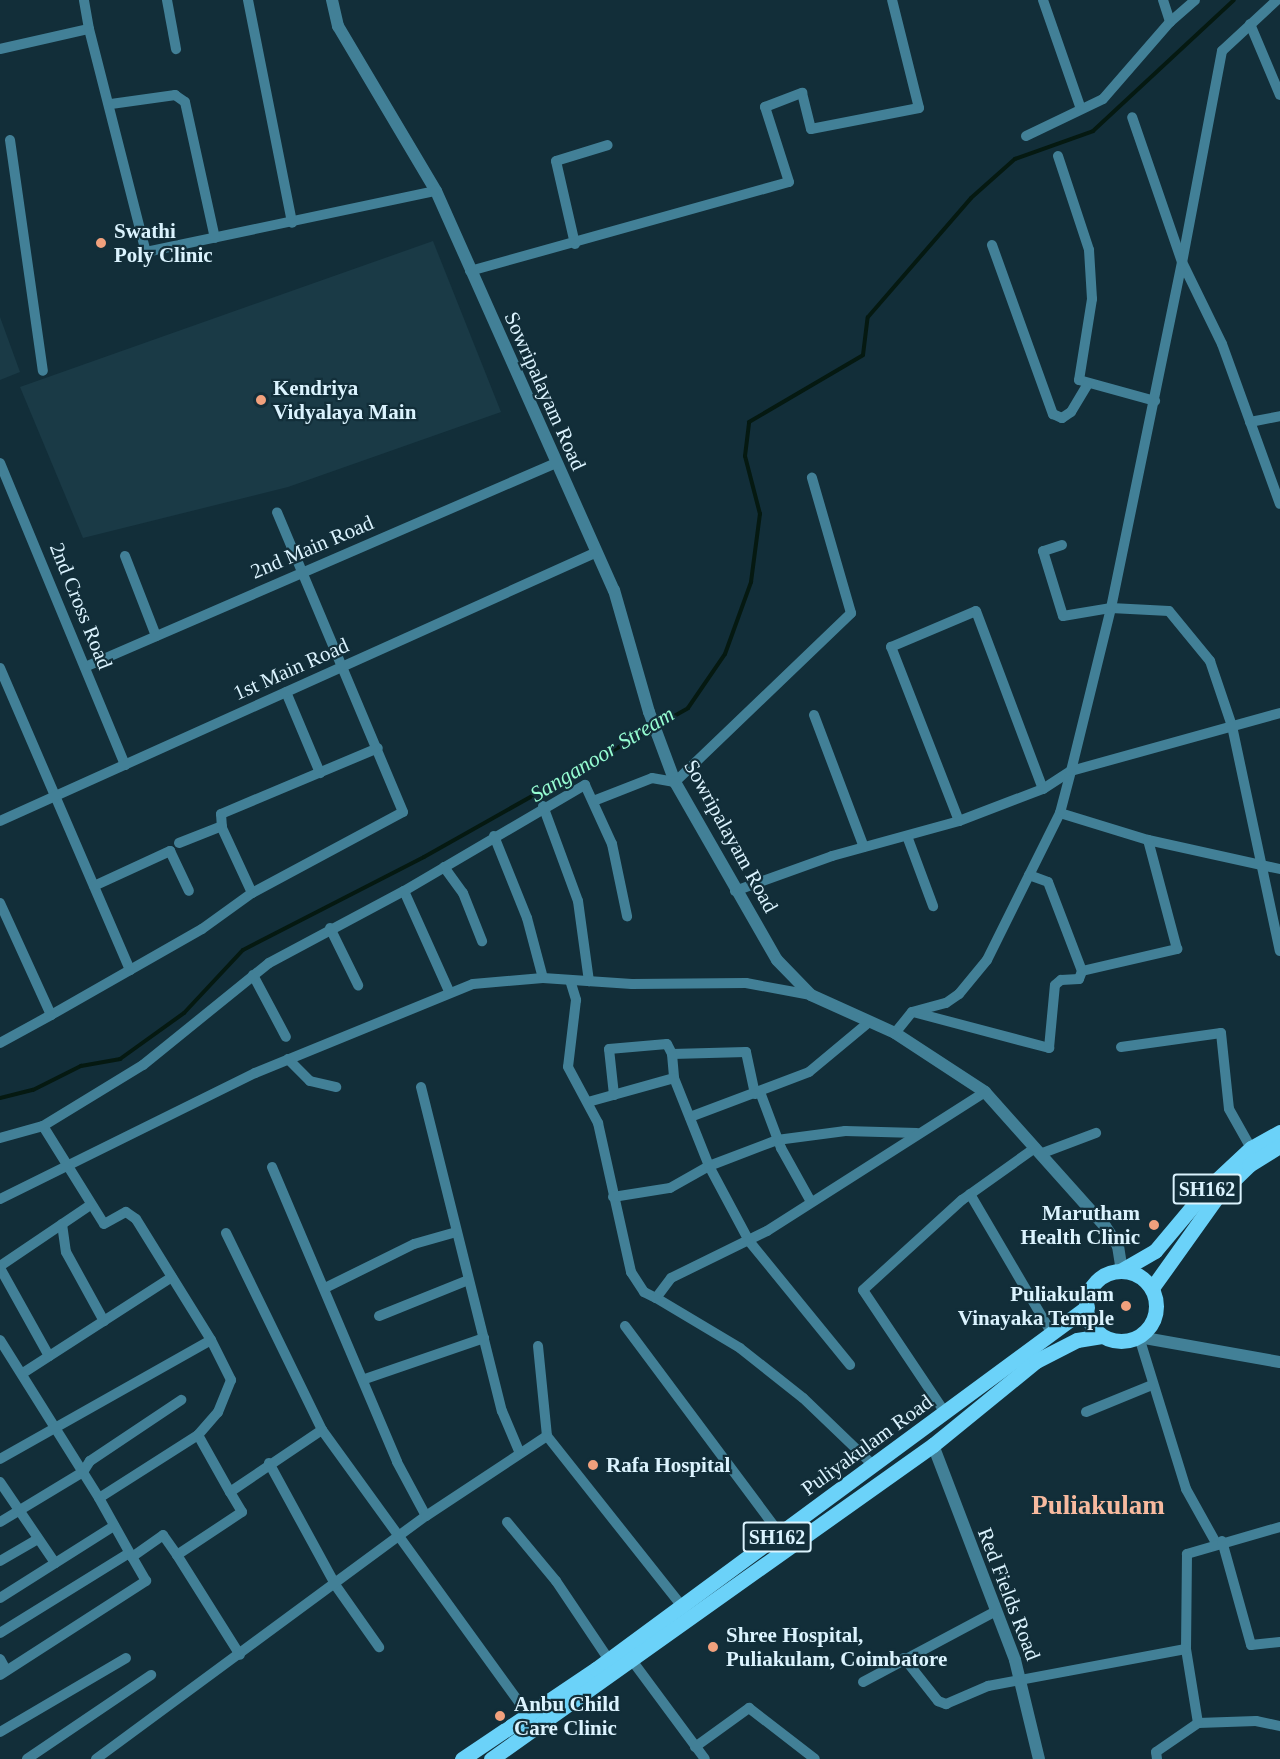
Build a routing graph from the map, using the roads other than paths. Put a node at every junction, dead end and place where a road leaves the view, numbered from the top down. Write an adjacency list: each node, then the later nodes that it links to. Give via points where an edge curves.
1 (84, 0): 12 (street)
2 (167, 0): 14 (street)
3 (248, 0): 24 (street)
4 (332, 0): 23 (street, Sowripalayam Road, via 338,26)
5 (892, 0): 26 (street, via 918,108 811,129 802,93 765,107 789,182)
6 (1043, 0): 17 (street)
7 (1163, 0): 10 (street)
8 (1195, 0): 10 (street)
9 (1277, 0): 11 (street)
10 (1170, 22): 17 (street, via 1103,99)
11 (1250, 24): 15 (street); 28 (street, via 1222,51)
12 (88, 29): 13 (street); 16 (street)
13 (0, 49)
14 (176, 49)
15 (1280, 95)
16 (111, 104): 25 (street, via 175,95 185,102); 25 (street, via 146,252)
17 (1082, 109): 19 (street)
18 (1132, 117): 28 (street)
19 (1026, 136)
20 (10, 140): 30 (street)
21 (608, 146): 26 (street, via 556,161)
22 (1058, 156): 31 (street, via 1089,250 1092,299 1079,380)
23 (436, 190): 24 (street); 29 (street, Sowripalayam Road)
24 (292, 223): 25 (street)
25 (215, 238)
26 (575, 244): 29 (street)
27 (992, 245): 31 (street, via 1053,414 1062,418 1071,412)
28 (1182, 262): 32 (street); 34 (street, via 1222,344)
29 (470, 270): 36 (street, Sowripalayam Road)
30 (42, 371)
31 (1087, 385): 32 (street)
32 (1155, 401): 44 (street)
33 (1280, 416): 34 (street)
34 (1250, 423): 38 (street)
35 (0, 463): 47 (street, 2nd Cross Road)
36 (556, 463): 41 (street, Sowripalayam Road); 43 (street, 2nd Main Road)
37 (812, 478): 57 (street, via 851,613)
38 (1280, 504)
39 (277, 512): 43 (street)
40 (1062, 545): 44 (street, via 1043,550 1063,616)
41 (597, 552): 46 (street, 1st Main Road); 57 (street, Sowripalayam Road, via 614,590 649,712)
42 (125, 556): 45 (street)
43 (301, 573): 45 (street, 2nd Main Road); 46 (street)
44 (1111, 608): 52 (street, via 1169,611 1210,661); 55 (street)
45 (156, 636): 47 (street, 2nd Main Road)
46 (345, 666): 49 (street, 1st Main Road); 53 (street)
47 (85, 667): 54 (street, 2nd Cross Road)
48 (0, 668): 59 (street)
49 (286, 692): 54 (street, 1st Main Road); 56 (street)
50 (1280, 713): 52 (street)
51 (814, 715): 70 (street)
52 (1232, 726): 55 (street); 71 (street)
53 (378, 748): 56 (street); 79 (street, via 404,812)
54 (125, 765): 59 (street, 1st Main Road)
55 (1071, 771): 58 (street); 62 (street)
56 (320, 773): 65 (street, via 221,814)
57 (675, 782): 60 (street, via 652,778); 78 (street, Sowripalayam Road)
58 (1043, 789): 64 (street); 64 (street, via 976,611 891,647)
59 (56, 796): 63 (street, 1st Main Road); 75 (street)
60 (596, 800): 61 (street, via 585,785); 82 (street, via 621,876)
61 (543, 806): 66 (street); 91 (street, via 578,901)
62 (1060, 813): 68 (street); 74 (street)
63 (0, 820)
64 (959, 821): 67 (street)
65 (222, 825): 69 (street); 79 (street)
66 (494, 836): 72 (street); 89 (street, via 527,918)
67 (907, 836): 70 (street); 81 (street)
68 (1148, 840): 71 (street); 87 (street, via 1177,949)
69 (179, 843)
70 (864, 847): 78 (street)
71 (1259, 863): 73 (street); 85 (street)
72 (444, 867): 77 (street); 84 (street, via 463,893)
73 (1280, 869)
74 (1029, 875): 87 (street, via 1048,882); 95 (street, via 987,960 969,984 946,1002)
75 (94, 886): 76 (street, via 170,851); 86 (street)
76 (189, 891)
77 (404, 891): 83 (street); 93 (street)
78 (735, 891): 94 (street, Sowripalayam Road, via 777,960)
79 (252, 893): 86 (street)
80 (0, 903): 96 (street)
81 (933, 906)
82 (627, 916)
83 (330, 928): 88 (street); 92 (street)
84 (482, 941)
85 (1280, 951)
86 (130, 970): 96 (street)
87 (1082, 971): 95 (street, via 1079,979 1061,980 1055,986 1049,1048)
88 (252, 975): 99 (street); 112 (street, via 143,1065)
89 (543, 978): 90 (street); 93 (street, via 500,979)
90 (570, 980): 91 (street); 110 (street, via 576,1000 568,1066)
91 (589, 981): 94 (street, via 746,982)
92 (358, 986)
93 (449, 991): 103 (street)
94 (811, 995): 97 (street, Sowripalayam Road)
95 (912, 1012): 98 (street)
96 (51, 1015): 100 (street)
97 (869, 1022): 98 (street, Sowripalayam Road); 108 (street, via 810,1072)
98 (895, 1033): 107 (street, Sowripalayam Road)
99 (286, 1037)
100 (0, 1043)
101 (1121, 1047): 119 (street, via 1221,1033 1229,1109)
102 (672, 1054): 104 (street); 108 (street, via 746,1052); 109 (street, via 667,1044 609,1049)
103 (288, 1059): 105 (street, via 310,1081); 121 (street)
104 (674, 1078): 109 (street); 111 (street)
105 (336, 1087)
106 (421, 1087): 130 (street)
107 (985, 1092): 114 (street); 120 (street, Sowripalayam Road)
108 (758, 1093): 111 (street); 117 (street)
109 (614, 1095): 110 (street)
110 (588, 1102): 125 (street, via 598,1123)
111 (690, 1118): 122 (street)
112 (43, 1126): 116 (street); 121 (street)
113 (1280, 1132): 119 (main road, SH162)
114 (917, 1133): 117 (street, via 845,1131); 127 (street)
115 (1096, 1133): 120 (street)
116 (0, 1138)
117 (777, 1140): 122 (street); 127 (street)
118 (1280, 1146): 138 (main road, SH162, via 1249,1165 1187,1232)
119 (1251, 1148): 134 (main road, SH162, via 1144,1259)
120 (1038, 1151): 124 (street); 134 (street, Sowripalayam Road, via 1105,1226 1118,1246)
121 (64, 1166): 126 (street); 128 (street)
122 (709, 1166): 125 (street, via 670,1188); 132 (street)
123 (272, 1167): 137 (street)
124 (970, 1194): 144 (street); 159 (street, via 863,1290)
125 (613, 1197): 139 (street, via 631,1272 644,1292)
126 (0, 1199)
127 (811, 1202): 132 (street)
128 (89, 1206): 129 (street); 135 (street, via 104,1224 126,1212 136,1219)
129 (62, 1224): 133 (street); 142 (street, via 66,1252)
130 (456, 1232): 136 (street); 137 (street, via 414,1244)
131 (226, 1233): 161 (street)
132 (749, 1241): 139 (street, via 671,1278); 153 (street)
133 (0, 1267): 151 (street)
134 (1122, 1270): 138 (main road, via 1139,1276); 140 (main road, SH162, via 1098,1281)
135 (172, 1277): 142 (street); 149 (street)
136 (468, 1280): 141 (street); 147 (street)
137 (325, 1288): 155 (street)
138 (1152, 1288): 146 (main road, via 1153,1320)
139 (656, 1298): 168 (street, via 740,1347 803,1398)
140 (1087, 1307): 144 (main road, Puliyakulam Road / SH162); 145 (main road)
141 (379, 1316)
142 (104, 1321): 151 (street)
143 (625, 1326): 181 (street)
144 (1052, 1334): 159 (main road, Puliyakulam Road / SH162)
145 (1102, 1336): 146 (main road, via 1120,1342); 164 (main road, Puliyakulam Road / SH162, via 1077,1340 1036,1361)
146 (1138, 1337): 152 (street); 156 (street)
147 (484, 1338): 155 (street); 165 (street, via 502,1411)
148 (0, 1340): 154 (street)
149 (211, 1340): 160 (street); 162 (street, via 231,1380 218,1412)
150 (538, 1346): 163 (street)
151 (49, 1356): 154 (street)
152 (1280, 1362)
153 (850, 1365)
154 (23, 1373): 160 (street)
155 (365, 1379): 174 (street, via 397,1462)
156 (1152, 1385): 158 (street); 182 (street, via 1186,1489)
157 (181, 1400): 169 (street, via 90,1461)
158 (1086, 1412)
159 (946, 1414): 168 (main road, Puliyakulam Road / SH162)
160 (58, 1427): 166 (street); 169 (street)
161 (322, 1430): 167 (street); 180 (street)
162 (198, 1435): 171 (street); 172 (street)
163 (547, 1436): 165 (street); 189 (street)
164 (933, 1445): 181 (main road, Puliyakulam Road / SH162); 190 (street, Red Fields Road)
165 (519, 1452): 174 (street)
166 (0, 1459)
167 (269, 1463): 171 (street); 187 (street)
168 (874, 1466): 181 (main road, Puliyakulam Road / SH162)
169 (83, 1472): 172 (street); 173 (street)
170 (0, 1482): 173 (street)
171 (230, 1492): 184 (street, via 242,1512)
172 (99, 1498): 177 (street)
173 (18, 1510): 175 (street); 179 (street)
174 (426, 1516): 180 (street)
175 (0, 1522)
176 (507, 1522): 200 (street, via 556,1581)
177 (114, 1526): 183 (street); 186 (street)
178 (1280, 1527): 182 (street)
179 (38, 1539): 185 (street); 186 (street)
180 (401, 1539): 187 (street); 205 (street)
181 (784, 1540): 189 (main road, Puliyakulam Road / SH162)
182 (1219, 1542): 192 (street, via 1251,1645); 194 (street, via 1187,1554)
183 (130, 1555): 184 (street, via 164,1535); 191 (street); 201 (street, via 146,1581)
184 (177, 1555): 196 (street)
185 (0, 1561)
186 (55, 1563): 188 (street)
187 (336, 1587): 193 (street); 196 (street)
188 (0, 1598)
189 (685, 1611): 195 (main road, Puliyakulam Road / SH162)
190 (994, 1612): 198 (street); 203 (street, Red Fields Road)
191 (0, 1633)
192 (1280, 1642)
193 (379, 1647)
194 (1186, 1649): 203 (street); 206 (street)
195 (627, 1654): 200 (main road, Puliyakulam Road / SH162); 205 (main road, Puliyakulam Road / SH162); 209 (street)
196 (240, 1655): 211 (street)
197 (126, 1658): 208 (street)
198 (904, 1658): 203 (street, via 938,1701 946,1704 988,1686); 204 (street)
199 (0, 1659): 201 (street)
200 (609, 1660): 205 (main road, Puliyakulam Road / SH162)
201 (3, 1673)
202 (151, 1675): 210 (street)
203 (1020, 1679): 216 (street, Red Fields Road)
204 (863, 1682)
205 (533, 1722): 212 (main road, Puliyakulam Road / SH162); 213 (main road, Puliyakulam Road / SH162)
206 (1198, 1724): 207 (street, via 1256,1721); 217 (street, via 1156,1752)
207 (1280, 1726)
208 (0, 1732)
209 (695, 1747): 214 (street); 215 (street, via 749,1708)
210 (27, 1759)
211 (96, 1759)
212 (462, 1759)
213 (491, 1759)
214 (705, 1759)
215 (814, 1759)
216 (1040, 1759)
217 (1157, 1759)

